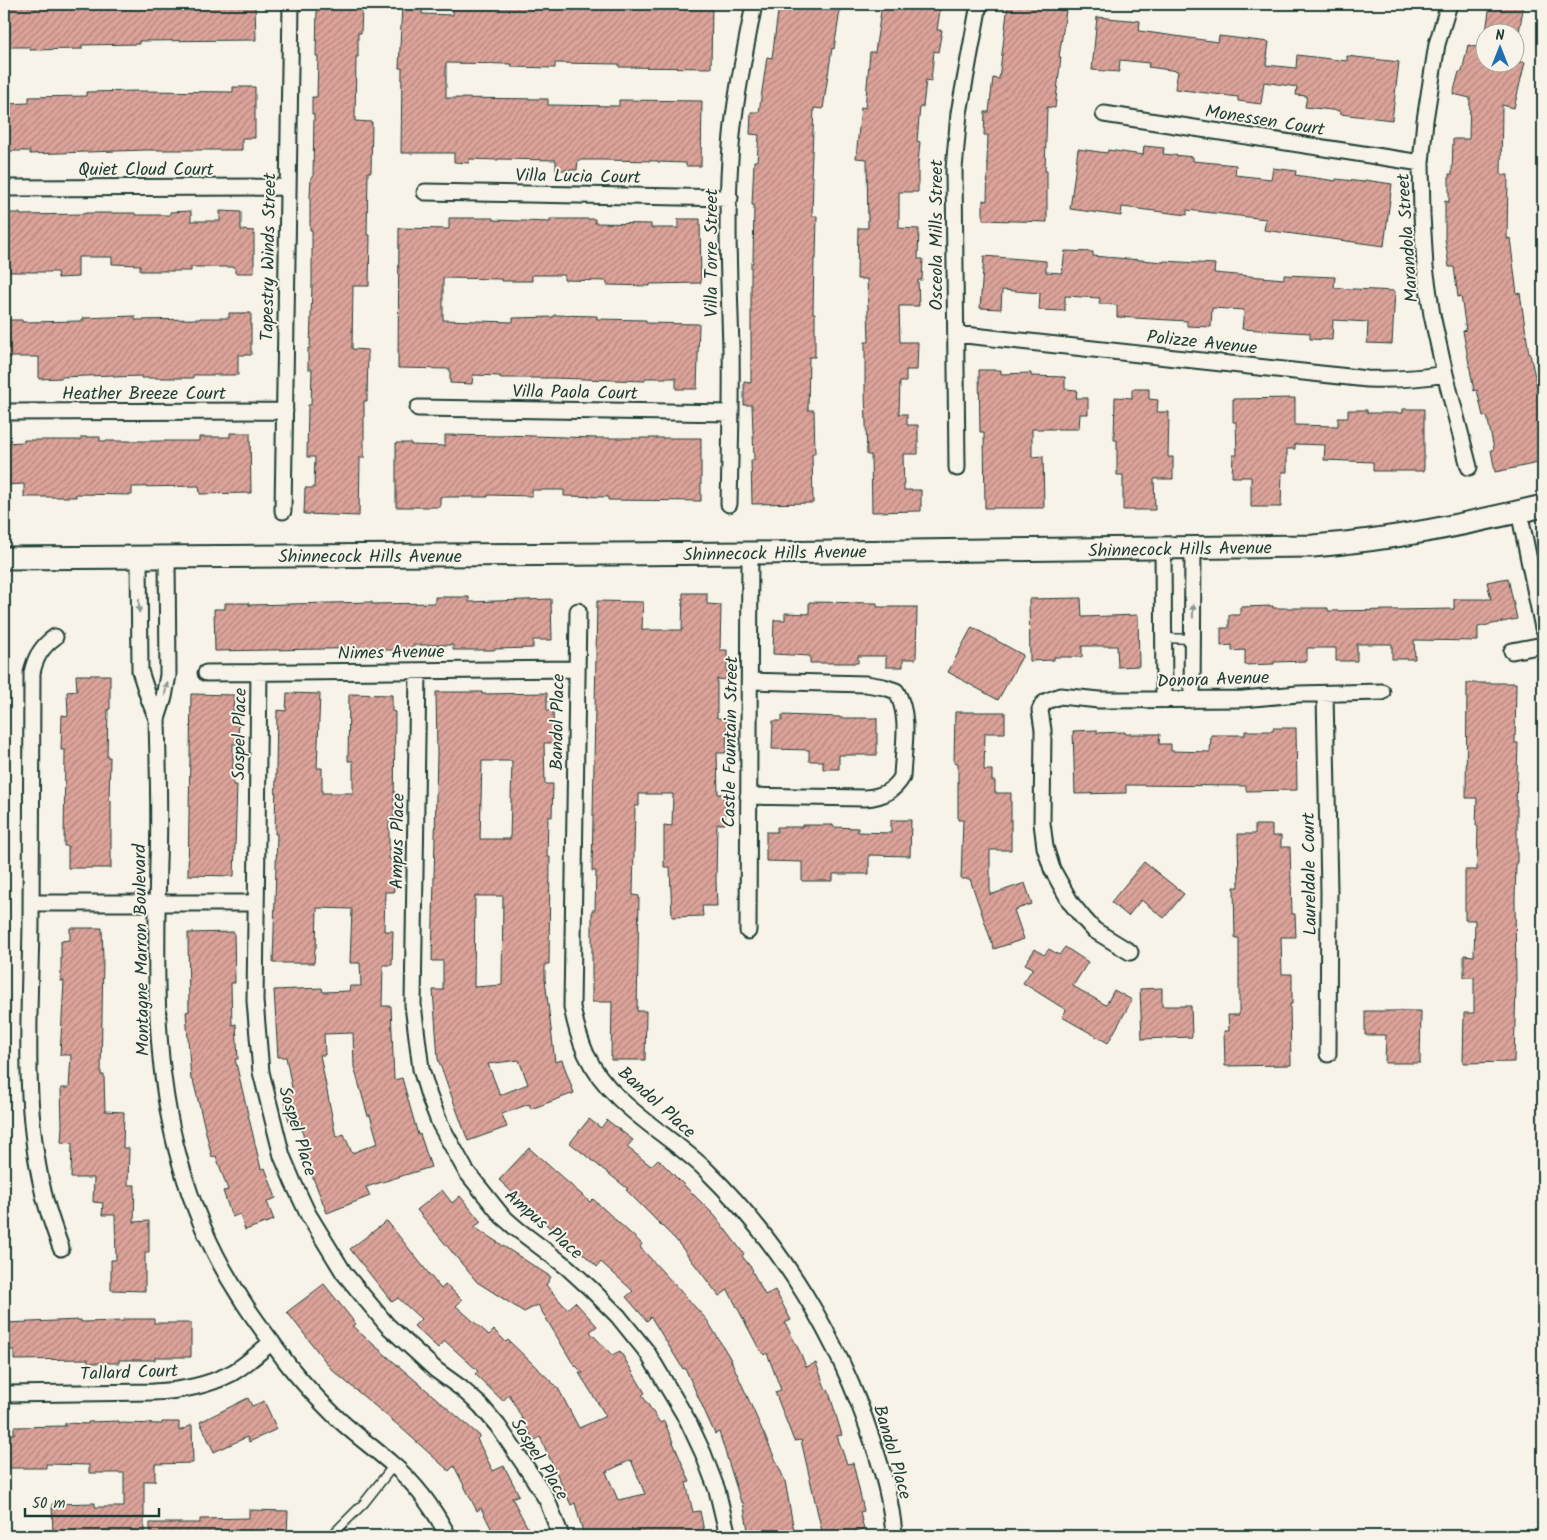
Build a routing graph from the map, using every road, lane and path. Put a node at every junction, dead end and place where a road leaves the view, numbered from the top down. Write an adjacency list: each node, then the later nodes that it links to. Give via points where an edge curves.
1 (291, 4): 7 (street, Tapestry Winds Street)
2 (754, 4): 10 (street, Villa Torre Street, via 732,135)
3 (979, 4): 11 (street, Osceola Mills Street, via 955,145)
4 (1449, 4): 6 (street, Marandola Street, via 1436,54)
5 (1104, 114): 6 (street, Monessen Court)
6 (1421, 163): 12 (street, Marandola Street, via 1425,267)
7 (288, 187): 8 (street, Quiet Cloud Court); 14 (street, Tapestry Winds Street)
8 (4, 188)
9 (425, 192): 10 (street, Villa Lucia Court)
10 (730, 198): 16 (street, Villa Torre Street)
11 (956, 334): 12 (street, Polizze Avenue, via 1367,379 1416,379); 17 (street, Osceola Mills Street)
12 (1445, 374): 18 (street, Marandola Street)
13 (418, 408): 16 (street, Villa Paola Court)
14 (285, 411): 15 (street, Heather Breeze Court); 21 (street, Tapestry Winds Street)
15 (4, 412)
16 (730, 412): 19 (street, Villa Torre Street)
17 (957, 468)
18 (1469, 468)
19 (730, 504)
20 (1543, 506): 22 (street, Shinnecock Hills Avenue)
21 (283, 511)
22 (1519, 511): 23 (street, Shinnecock Hills Avenue, via 1354,543); 30 (street)
23 (1193, 548): 24 (street, Shinnecock Hills Avenue); 33 (street, one-way to 23)
24 (1164, 549): 25 (street, Shinnecock Hills Avenue); 32 (street)
25 (750, 554): 27 (street, Shinnecock Hills Avenue); 40 (street, Castle Fountain Street)
26 (138, 557): 27 (street, Shinnecock Hills Avenue); 28 (street, Shinnecock Hills Avenue); 45 (street, Montagne Marron Boulevard, one-way to 45, via 140,671)
27 (167, 557): 45 (street, Montagne Marron Boulevard, one-way to 27, via 168,675)
28 (4, 558)
29 (578, 611): 36 (street, Bandol Place)
30 (1543, 628)
31 (55, 638): 47 (street, via 40,651 32,673)
32 (1164, 638): 33 (lane); 43 (street)
33 (1193, 639): 44 (street)
34 (1543, 645): 35 (street)
35 (1512, 651)
36 (577, 669): 37 (street, Nimes Avenue); 61 (street, Bandol Place, via 572,1007 577,1030 587,1056 611,1090 704,1169 735,1201 772,1246 818,1315 850,1379 867,1423 887,1490)
37 (418, 671): 38 (street, Nimes Avenue); 60 (street, Ampus Place, via 413,1005 421,1069 429,1096 440,1124 466,1171 502,1216 591,1289 647,1352 669,1386 703,1453 717,1490)
38 (259, 672): 39 (street, Nimes Avenue); 49 (street, Sospel Place)
39 (206, 673)
40 (750, 681): 46 (street, Castle Fountain Street); 46 (street, via 884,687 896,691 905,714 902,777 888,793 865,798)
41 (1382, 692): 42 (street, Donora Avenue)
42 (1325, 694): 44 (street, Donora Avenue); 52 (street, Laureldale Court)
43 (1164, 700): 44 (street, Donora Avenue); 51 (street, Donora Avenue, via 1060,696 1047,701 1040,710 1043,730 1042,823 1052,869 1071,903 1094,930)
44 (1192, 700)
45 (157, 719): 48 (street, Montagne Marron Boulevard)
46 (748, 796): 50 (street, Castle Fountain Street)
47 (32, 903): 48 (street); 53 (street, via 30,1106 42,1190)
48 (157, 903): 49 (street); 54 (street, Montagne Marron Boulevard, via 160,1058 180,1162 193,1201 222,1266)
49 (256, 903): 59 (street, Sospel Place, via 256,1001 261,1072 282,1156 293,1182 327,1247 364,1298 406,1343 481,1406 498,1426 547,1500)
50 (748, 930)
51 (1130, 952)
52 (1328, 1054)
53 (61, 1248)
54 (272, 1342): 55 (street, Tallard Court, via 233,1372 195,1387 153,1392); 56 (street, Montagne Marron Boulevard, via 333,1414)
55 (4, 1394)
56 (394, 1465): 57 (lane, via 364,1504); 58 (street, Montagne Marron Boulevard, via 428,1502)
57 (331, 1536)
58 (448, 1536)
59 (561, 1536)
60 (728, 1536)
61 (894, 1536)

